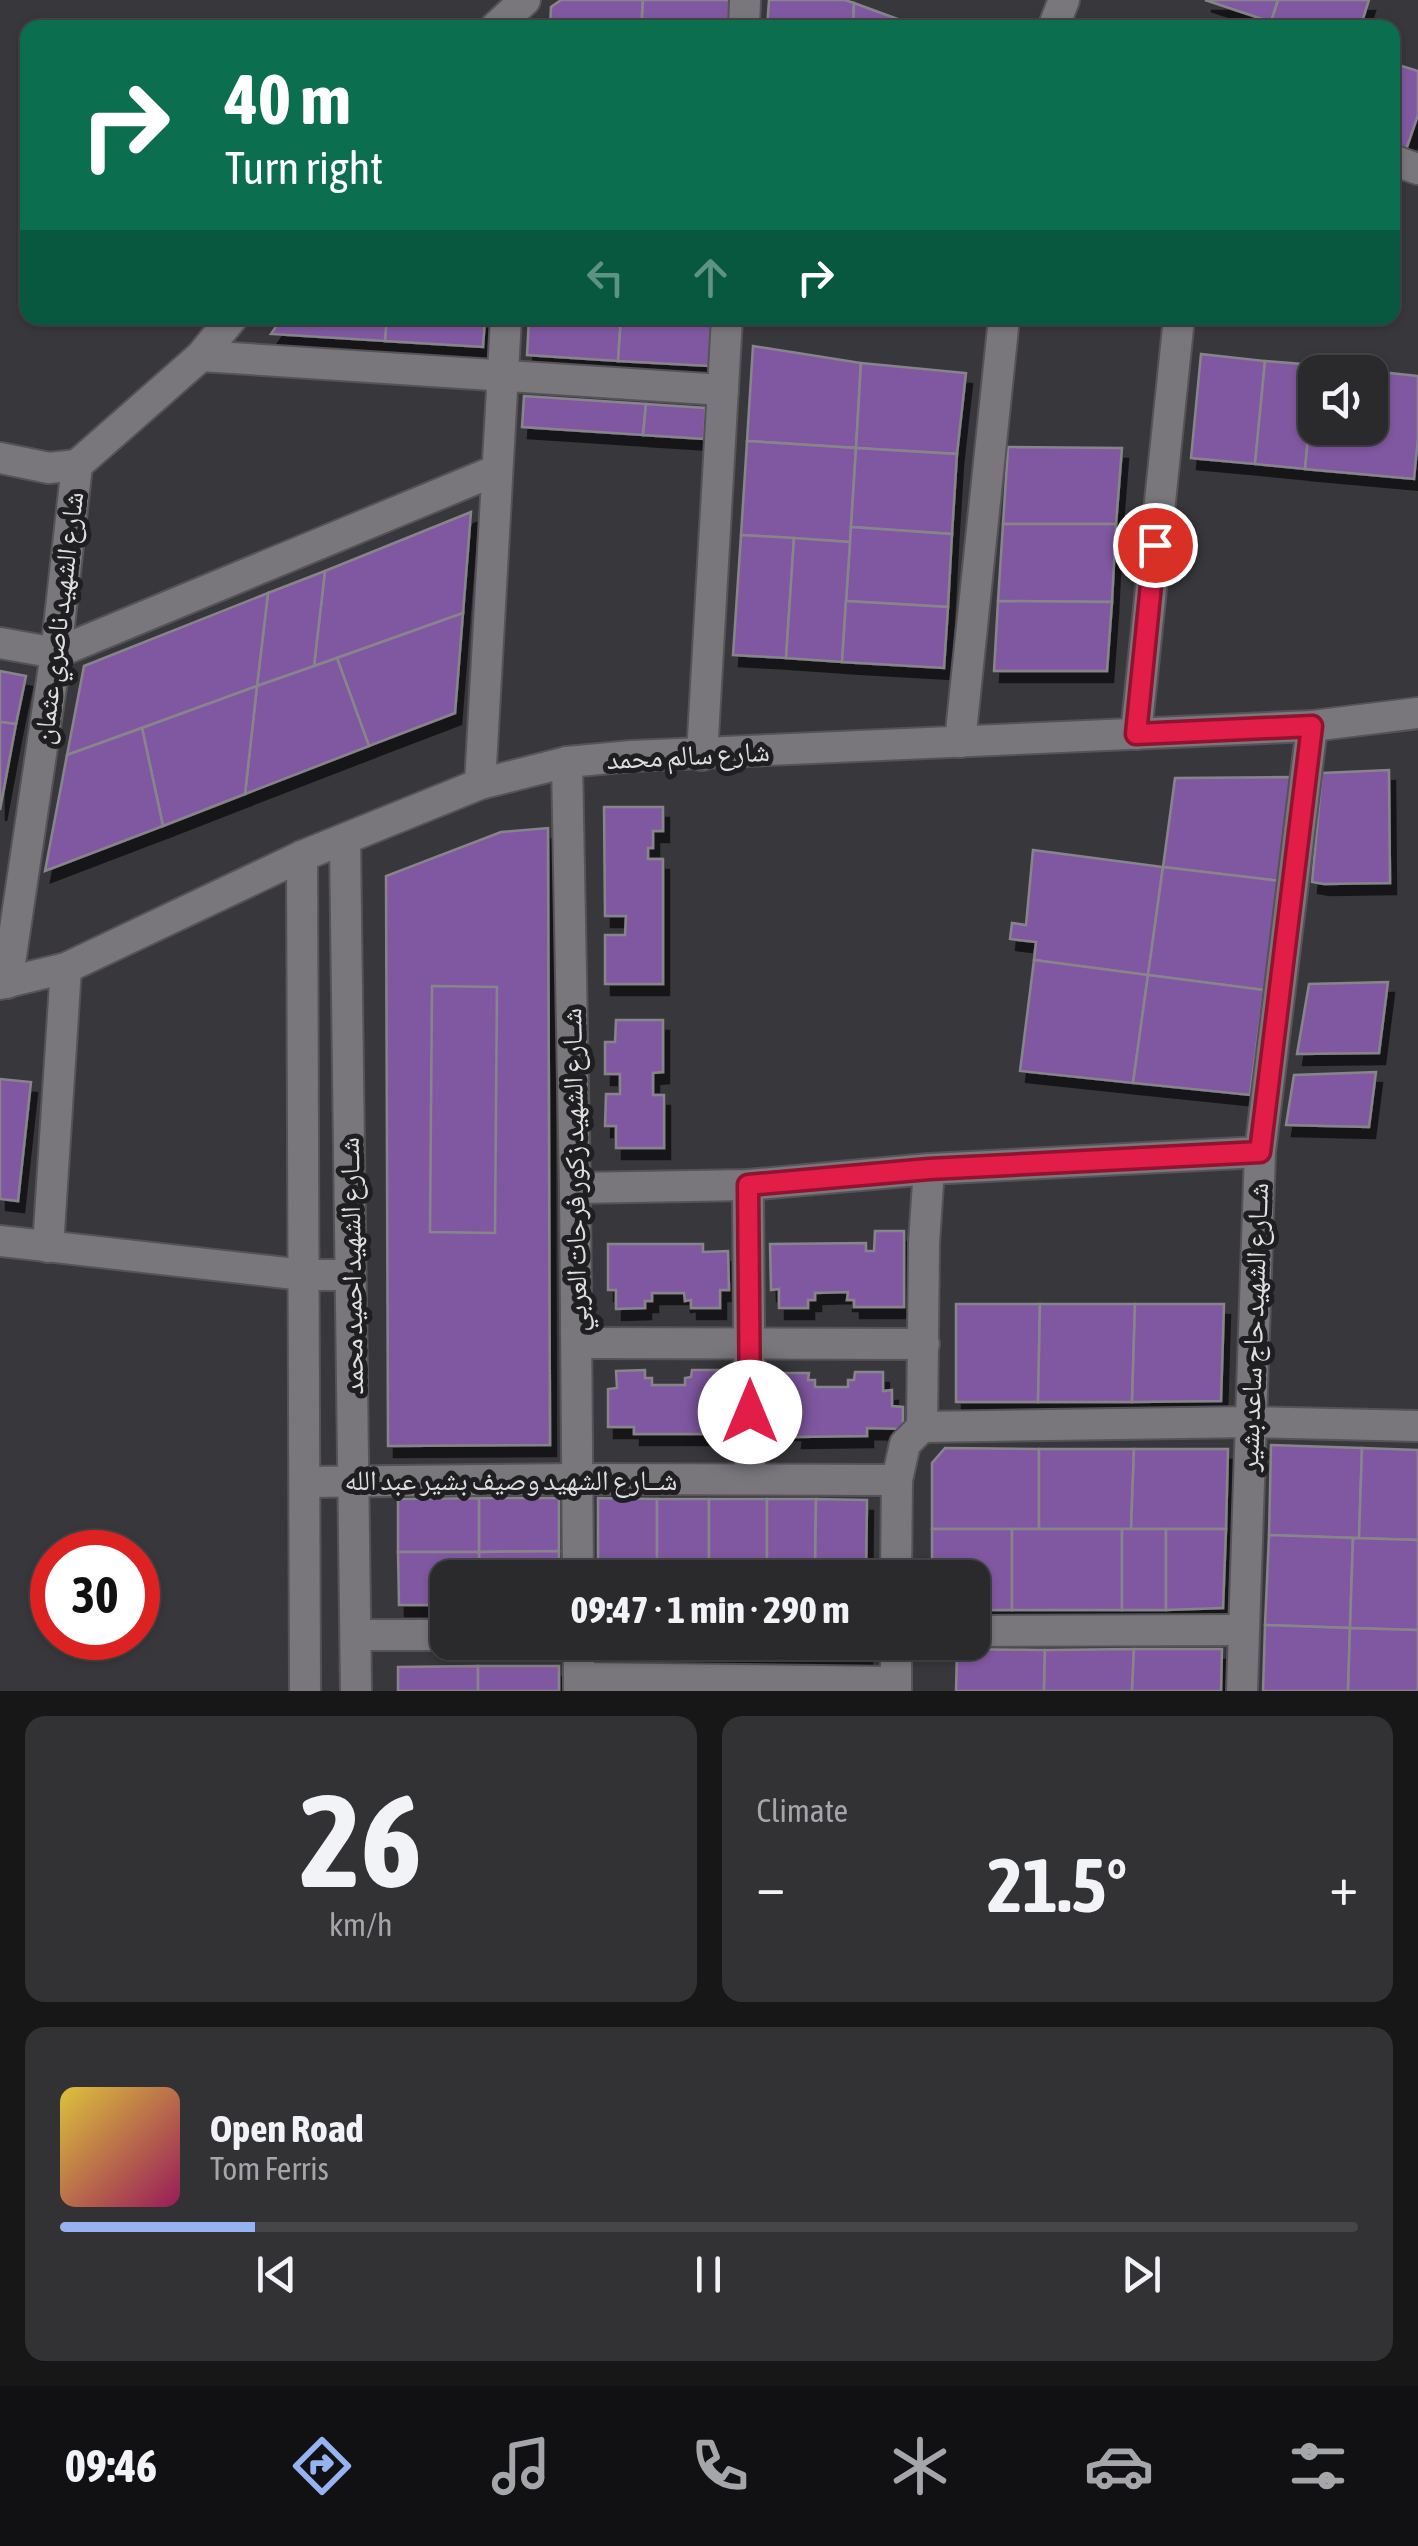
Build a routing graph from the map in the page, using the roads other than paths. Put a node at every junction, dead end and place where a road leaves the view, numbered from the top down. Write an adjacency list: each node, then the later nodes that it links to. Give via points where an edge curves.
1 (525, 0): 2 (street)
2 (504, 20)
3 (226, 325): 8 (street, شارع الشهيد ناصري عثمان)
4 (506, 325): 9 (street)
5 (727, 325): 10 (street)
6 (1003, 325): 19 (street)
7 (1178, 325): 18 (street)
8 (201, 356): 9 (street); 12 (street, شارع الشهيد ناصري عثمان)
9 (502, 376): 10 (street); 13 (street)
10 (723, 390): 20 (street)
11 (0, 458): 12 (street, via 49,468)
12 (76, 465): 15 (street, شارع الشهيد ناصري عثمان)
13 (498, 470): 15 (street); 22 (street)
14 (0, 643): 15 (street)
15 (56, 654): 26 (street, شارع الشهيد ناصري عثمان)
16 (1418, 714): 17 (street, شارع سالم محمد)
17 (1312, 726): 18 (street, شارع سالم محمد); 27 (street, شــارع الشهيد حاج ساعد بشير)
18 (1136, 734): 19 (street, شارع سالم محمد)
19 (960, 742): 20 (street, شارع سالم محمد)
20 (702, 755): 21 (street, شارع سالم محمد)
21 (567, 762): 22 (street, شارع سالم محمد); 30 (street, شــارع الشهيد زكور فرحات العربي)
22 (480, 784): 23 (street, شارع سالم محمد)
23 (345, 840): 24 (street, شارع سالم محمد); 34 (street, شــارع الشهيد احميد محمد)
24 (302, 856): 25 (street, شارع سالم محمد); 33 (street, شــارع الشهيد احميد محمد)
25 (66, 968): 26 (street, شارع سالم محمد); 32 (street)
26 (4, 984)
27 (1260, 1152): 28 (street); 38 (street, شــارع الشهيد حاج ساعد بشير)
28 (929, 1169): 29 (street); 37 (street)
29 (748, 1185): 30 (street); 36 (street)
30 (575, 1188): 35 (street, شــارع الشهيد زكور فرحات العربي)
31 (0, 1241): 32 (street)
32 (48, 1247): 33 (street)
33 (304, 1275): 34 (street); 45 (street, شــارع الشهيد احميد محمد)
34 (350, 1275): 44 (street, شــارع الشهيد احميد محمد)
35 (576, 1343): 36 (street); 41 (street, شــارع الشهيد زكور فرحات العربي)
36 (750, 1344): 37 (street); 42 (street)
37 (924, 1344): 40 (street)
38 (1249, 1422): 39 (street); 40 (street); 48 (street, شــارع الشهيد حاج ساعد بشير)
39 (1418, 1426)
40 (922, 1427): 43 (street, via 905,1444)
41 (578, 1479): 42 (street, شــارع الشهيد وصيف بشير عبد الله); 44 (street, شــارع الشهيد وصيف بشير عبد الله); 46 (street, شــارع الشهيد زكور فرحات العربي)
42 (750, 1480): 43 (street, شــارع الشهيد وصيف بشير عبد الله)
43 (896, 1480): 47 (street)
44 (354, 1481): 45 (street, شــارع الشهيد وصيف بشير عبد الله); 50 (street, شــارع الشهيد احميد محمد)
45 (305, 1482): 55 (street, شــارع الشهيد احميد محمد)
46 (578, 1560)
47 (896, 1560)
48 (1243, 1630): 49 (street); 57 (street, شــارع الشهيد حاج ساعد بشير)
49 (990, 1631)
50 (356, 1635): 51 (street); 56 (street, شــارع الشهيد احميد محمد)
51 (430, 1635)
52 (896, 1660): 54 (street)
53 (579, 1684): 54 (street)
54 (896, 1686)
55 (305, 1691)
56 (356, 1691)
57 (1242, 1691)

